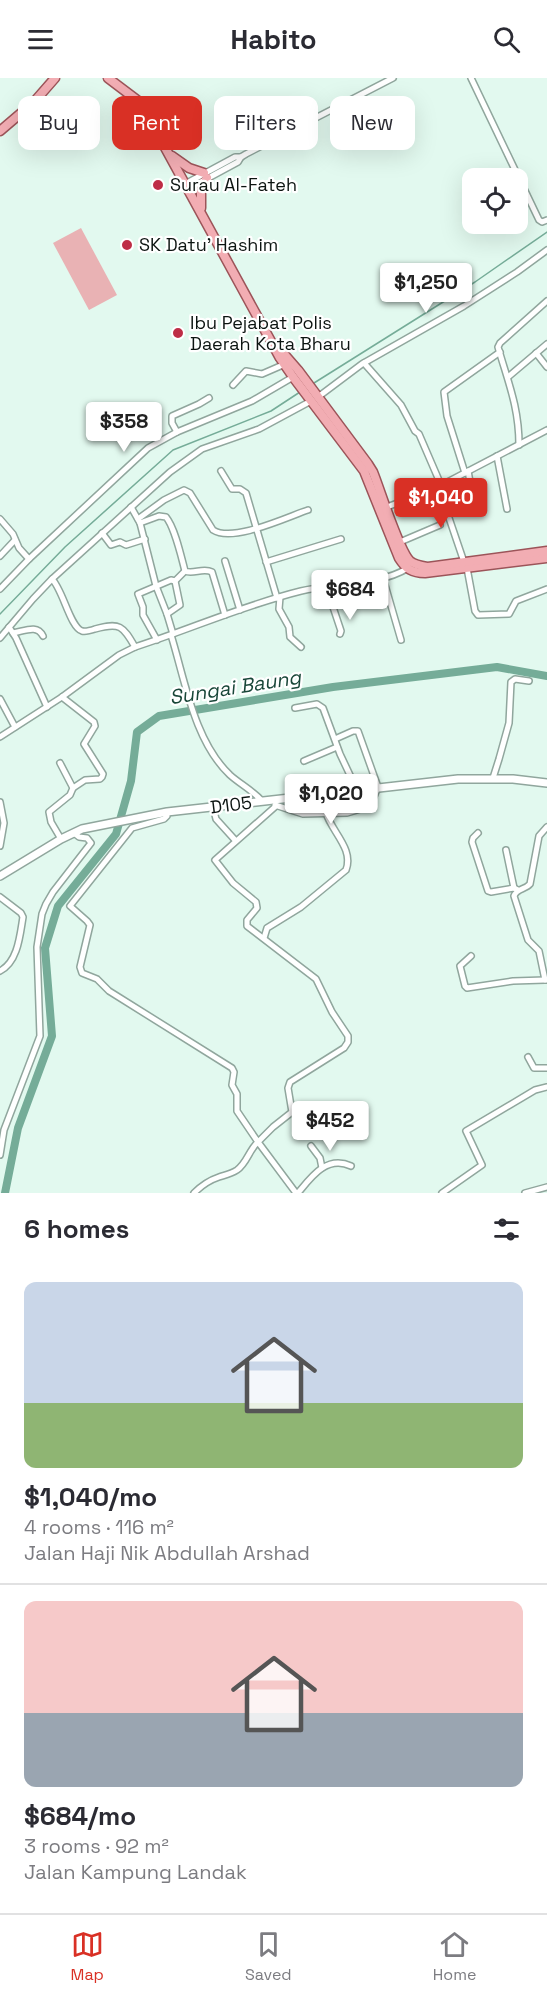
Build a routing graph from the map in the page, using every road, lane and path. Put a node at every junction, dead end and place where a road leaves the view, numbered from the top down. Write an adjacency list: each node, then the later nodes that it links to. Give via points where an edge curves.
1 (57, 78): 6 (main road)
2 (108, 78): 5 (main road)
3 (393, 78): 9 (street, via 238,162)
4 (471, 78): 12 (street, via 539,220)
5 (130, 96)
6 (0, 131)
7 (167, 150): 10 (main road)
8 (169, 150): 9 (main road, via 180,163)
9 (205, 175): 10 (street); 11 (main road, via 200,197)
10 (186, 186): 11 (main road)
11 (204, 217): 15 (main road)
12 (547, 220)
13 (547, 250): 19 (street, via 464,306)
14 (547, 302): 17 (street, via 500,343)
15 (270, 338): 20 (main road); 22 (main road)
16 (547, 344): 18 (street)
17 (500, 352): 23 (street); 32 (street, via 444,392 447,416)
18 (536, 353): 21 (street); 23 (street)
19 (364, 363): 26 (street); 33 (street, via 401,405 419,434)
20 (285, 364): 22 (main road); 24 (street, via 259,375 246,371)
21 (547, 367)
22 (296, 377): 26 (main road); 28 (street, via 252,401)
23 (508, 377): 29 (street, via 519,422)
24 (232, 385)
25 (209, 398): 28 (street, via 172,416)
26 (314, 399): 35 (street, via 259,429 202,449); 36 (main road, via 368,464); 56 (main road, via 359,462 399,558)
27 (547, 430): 29 (street)
28 (177, 432): 52 (street, via 137,456)
29 (519, 445): 30 (street)
30 (497, 456): 32 (street); 38 (street)
31 (221, 471): 43 (street, via 232,489 246,493)
32 (466, 472): 33 (street); 37 (street)
33 (441, 485): 34 (street)
34 (428, 491): 36 (street); 55 (street, via 447,512)
35 (131, 507): 41 (street); 44 (street)
36 (387, 507): 48 (main road)
37 (475, 509)
38 (507, 509)
39 (308, 510): 43 (street)
40 (0, 519): 47 (street)
41 (139, 521): 43 (street, via 164,500 184,490 191,494 214,531 234,534); 45 (street); 57 (street, via 166,517 173,526)
42 (440, 525): 48 (street)
43 (256, 528): 54 (street)
44 (102, 533): 45 (street, via 112,545); 59 (street)
45 (145, 539): 61 (street)
46 (340, 539): 54 (street)
47 (15, 540): 50 (street); 52 (street)
48 (400, 542): 56 (main road)
49 (547, 551): 55 (main road)
50 (0, 556)
51 (547, 558): 55 (main road)
52 (29, 559): 63 (street)
53 (225, 561): 66 (street)
54 (266, 562): 65 (street)
55 (466, 565): 56 (main road); 64 (street, via 478,615 509,614 516,601)
56 (411, 566): 58 (street, via 398,575)
57 (185, 571): 60 (street); 68 (street, via 212,572)
58 (383, 578): 62 (street); 76 (street)
59 (52, 579): 69 (street); 77 (street, via 72,622 80,630 119,626)
60 (175, 581): 61 (street); 67 (street, via 180,605)
61 (156, 586): 67 (street); 75 (street, via 138,595 143,615)
62 (326, 586): 65 (street); 71 (street)
63 (0, 589)
64 (547, 589)
65 (279, 597): 66 (street); 78 (street, via 279,609 290,637)
66 (240, 610): 68 (street)
67 (167, 614): 72 (street)
68 (225, 615): 72 (street)
69 (9, 627): 70 (street); 74 (street)
70 (13, 633): 73 (street, via 36,628); 82 (street)
71 (340, 634)
72 (172, 635): 75 (street); 95 (street, via 187,693 210,748 229,774)
73 (43, 636)
74 (0, 638)
75 (157, 640): 77 (street)
76 (401, 640)
77 (135, 647): 80 (street)
78 (301, 647)
79 (529, 681): 90 (street, via 511,682 509,723)
80 (62, 697): 82 (street); 93 (street, via 95,723 84,744 103,774 100,779 85,780)
81 (0, 699): 84 (street)
82 (47, 707): 84 (street)
83 (295, 708): 86 (street, via 317,704 323,708)
84 (15, 728): 85 (street)
85 (0, 737)
86 (335, 739): 87 (street); 92 (street, via 358,731)
87 (337, 747): 88 (street); 94 (street)
88 (304, 761)
89 (60, 763): 93 (street)
90 (493, 778): 91 (street, D105); 92 (street, D105)
91 (547, 783)
92 (378, 787): 94 (street, D105); 100 (street, via 367,807 347,813)
93 (73, 788): 104 (street, via 49,812)
94 (357, 790): 95 (street, D105)
95 (266, 800): 97 (street); 98 (street, D105)
96 (0, 802): 106 (street, via 4,823)
97 (276, 806): 100 (street, via 303,814); 105 (street)
98 (213, 807): 99 (street, D105); 105 (street, via 216,819)
99 (167, 812): 102 (street, D105); 118 (street, via 164,819 132,828 70,903 90,926 80,970 232,1068 237,1112)
100 (326, 813): 111 (street, via 348,857 346,870 301,908 267,928)
101 (547, 827): 109 (street, via 539,836 530,884)
102 (74, 833): 104 (street, D105); 120 (street, via 91,843 53,892 42,914 37,947 40,1036 4,1130)
103 (478, 833): 109 (street, via 472,842 486,888 491,892)
104 (61, 839): 108 (street, D105)
105 (235, 840): 111 (street, via 215,862 256,902 257,908 246,924)
106 (0, 846)
107 (506, 850): 109 (street)
108 (0, 876)
109 (516, 889): 114 (street, via 514,900 528,940 539,951)
110 (0, 897): 113 (street, via 23,917 13,960)
111 (264, 938): 118 (street, via 317,980 348,1039 344,1048 290,1082 292,1113)
112 (471, 956): 114 (street, via 460,966 467,988)
113 (0, 971)
114 (546, 980)
115 (528, 1057): 116 (street, via 534,1068)
116 (547, 1068)
117 (547, 1087): 126 (street, via 535,1090 466,1131 482,1165)
118 (258, 1142): 124 (street, via 239,1169); 125 (street)
119 (311, 1146): 122 (street)
120 (0, 1155)
121 (351, 1166): 122 (street, via 341,1162)
122 (322, 1168): 125 (street)
123 (547, 1187): 127 (street)
124 (194, 1193)
125 (297, 1193)
126 (442, 1193)
127 (525, 1193)

